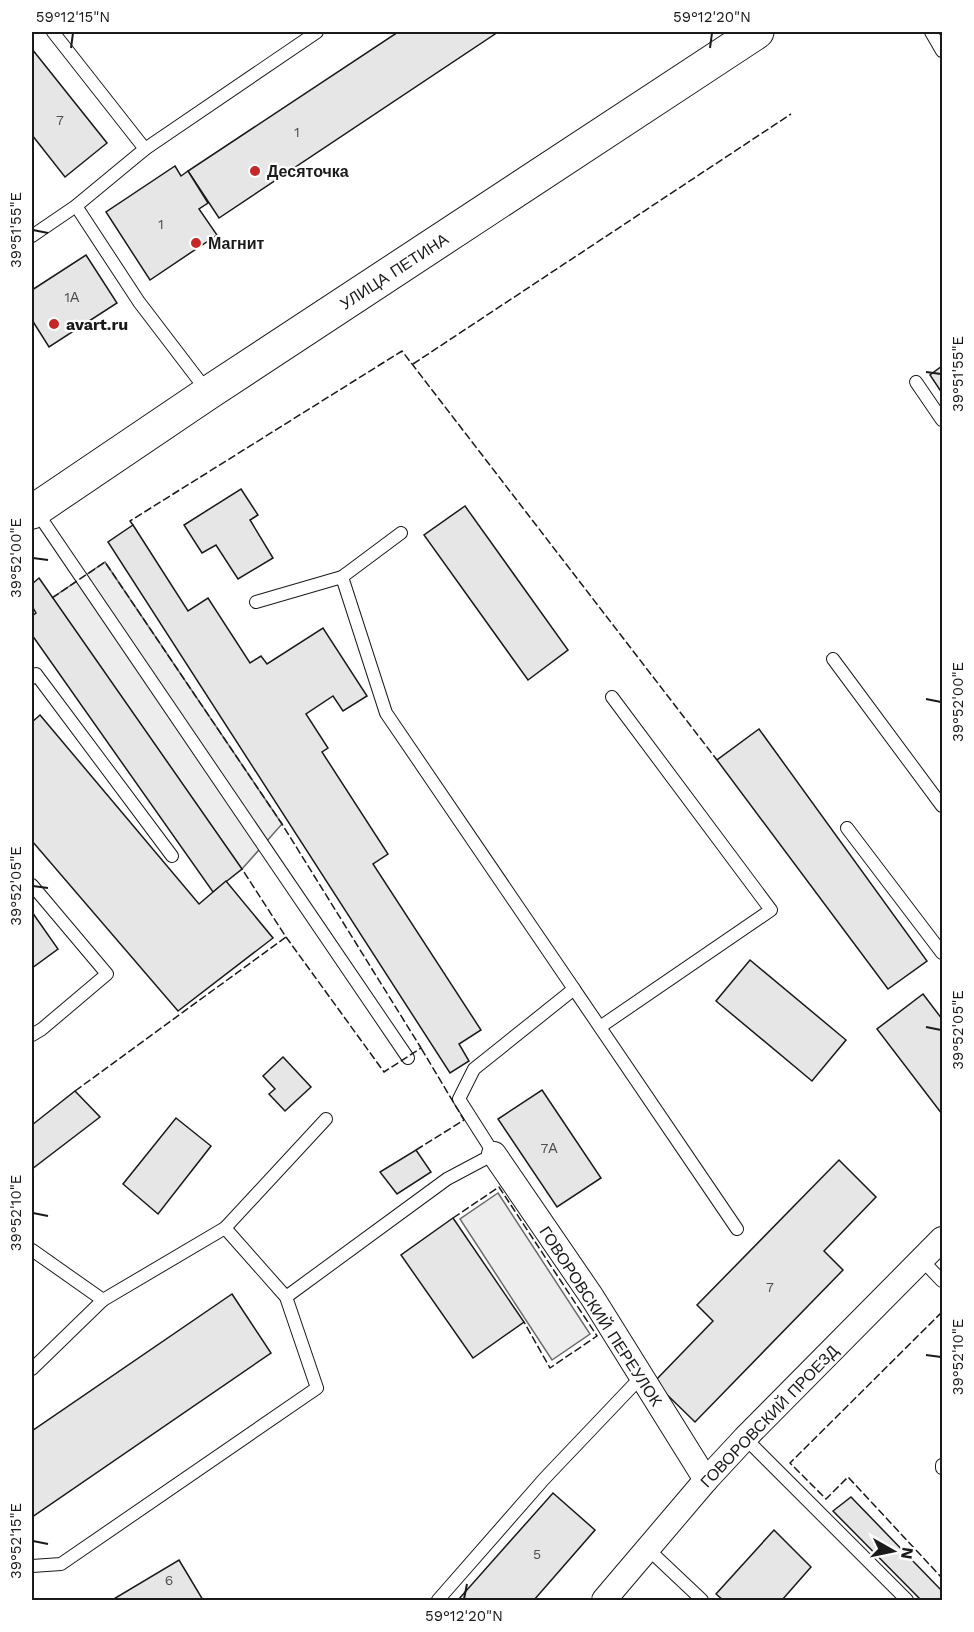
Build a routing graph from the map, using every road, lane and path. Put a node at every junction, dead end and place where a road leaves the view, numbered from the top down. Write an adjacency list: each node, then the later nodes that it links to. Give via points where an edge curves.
1 (53, 32): 6 (lane)
2 (317, 32): 6 (lane)
3 (757, 32): 10 (street, УЛИЦА ПЕТИНА)
4 (931, 32): 5 (lane)
5 (942, 51)
6 (145, 149): 7 (lane)
7 (76, 206): 8 (lane); 10 (lane, via 139,302)
8 (32, 236)
9 (916, 382): 11 (lane)
10 (208, 393): 12 (street, УЛИЦА ПЕТИНА)
11 (942, 420)
12 (33, 510): 27 (lane)
13 (401, 533): 14 (lane)
14 (342, 577): 15 (lane); 24 (lane, via 386,713)
15 (256, 602)
16 (833, 659): 19 (lane)
17 (32, 678): 21 (lane, via 36,674)
18 (612, 697): 25 (lane, via 771,910)
19 (942, 806)
20 (847, 828): 23 (lane)
21 (172, 856)
22 (32, 885): 26 (lane, via 108,974)
23 (942, 953)
24 (574, 989): 25 (lane); 29 (lane, via 474,1070 459,1099)
25 (600, 1027): 31 (lane)
26 (32, 1035)
27 (408, 1058)
28 (326, 1119): 30 (lane)
29 (494, 1154): 36 (lane, via 447,1179); 39 (street, ГОВОРОВСКИЙ ПЕРЕУЛОК)
30 (225, 1228): 36 (lane); 37 (lane)
31 (736, 1229)
32 (942, 1239): 34 (street, ГОВОРОВСКИЙ ПРОЕЗД)
33 (32, 1250): 37 (lane)
34 (922, 1260): 35 (lane); 40 (street, ГОВОРОВСКИЙ ПРОЕЗД)
35 (942, 1281)
36 (286, 1297): 43 (lane, via 318,1388 61,1564)
37 (103, 1300): 38 (lane)
38 (32, 1369)
39 (642, 1376): 41 (street, ГОВОРОВСКИЙ ПЕРЕУЛОК); 44 (lane, via 544,1479)
40 (745, 1438): 41 (street, ГОВОРОВСКИЙ ПРОЕЗД); 47 (lane)
41 (706, 1479): 42 (street, ГОВОРОВСКИЙ ПРОЕЗД)
42 (648, 1549): 45 (street, ГОВОРОВСКИЙ ПРОЕЗД); 46 (lane)
43 (32, 1566)
44 (438, 1600)
45 (604, 1600)
46 (702, 1600)
47 (907, 1600)

